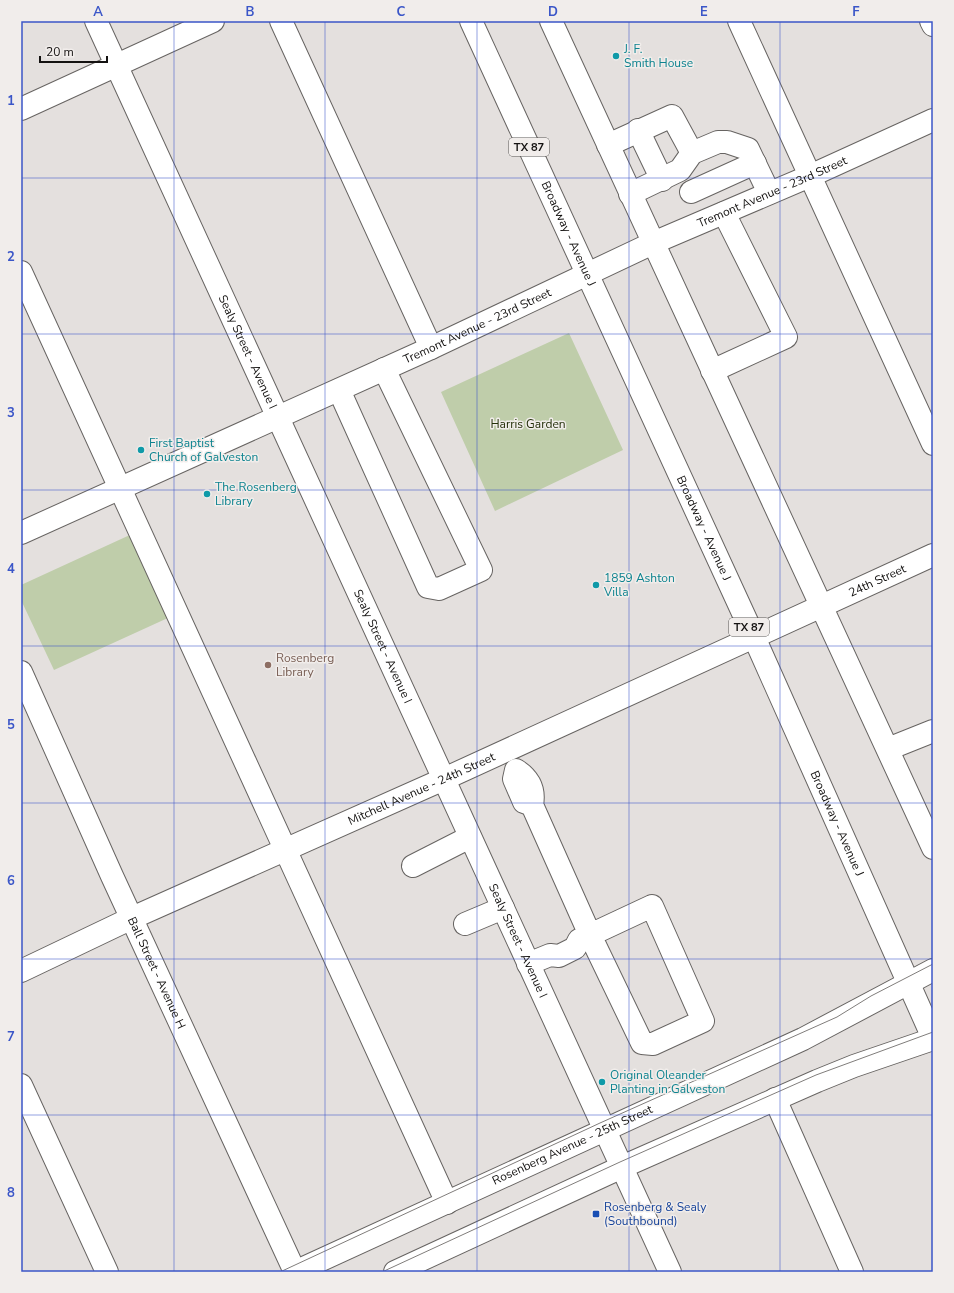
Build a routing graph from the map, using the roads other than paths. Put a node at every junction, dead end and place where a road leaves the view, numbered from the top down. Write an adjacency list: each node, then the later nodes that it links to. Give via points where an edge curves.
1 (96, 21): 9 (street, Sealy Street - Avenue I)
2 (213, 21): 9 (street)
3 (281, 21): 24 (street)
4 (471, 21): 23 (street, Broadway - Avenue J / TX 87)
5 (551, 21): 13 (street)
6 (739, 21): 16 (street)
7 (931, 21): 8 (street)
8 (933, 25)
9 (116, 66): 10 (street); 28 (street, Sealy Street - Avenue I)
10 (21, 109)
11 (933, 120): 16 (street, Tremont Avenue - 23rd Street)
12 (638, 130): 13 (street); 15 (street); 15 (street, via 672,116)
13 (608, 145): 18 (street)
14 (755, 163): 15 (street, via 748,149 727,142 718,142); 17 (street); 19 (street)
15 (678, 168): 17 (street); 18 (street)
16 (810, 176): 19 (street, Tremont Avenue - 23rd Street); 29 (street)
17 (691, 192): 20 (street)
18 (630, 194): 21 (street)
19 (769, 194): 20 (street, Tremont Avenue - 23rd Street)
20 (714, 217): 21 (street, Tremont Avenue - 23rd Street); 26 (street, via 786,337)
21 (653, 243): 23 (street, Tremont Avenue - 23rd Street); 26 (street)
22 (21, 272): 30 (street)
23 (587, 274): 24 (street, Tremont Avenue - 23rd Street); 34 (street, Broadway - Avenue J / TX 87)
24 (431, 348): 25 (street, Tremont Avenue - 23rd Street)
25 (384, 369): 27 (street, Tremont Avenue - 23rd Street); 27 (street, via 481,570 439,588 428,586)
26 (712, 371): 33 (street)
27 (339, 390): 28 (street, Tremont Avenue - 23rd Street)
28 (278, 417): 30 (street, Tremont Avenue - 23rd Street); 39 (street, Sealy Street - Avenue I)
29 (933, 444)
30 (120, 488): 31 (street, Tremont Avenue - 23rd Street); 41 (street)
31 (21, 533)
32 (933, 555): 33 (street, 24th Street)
33 (822, 606): 34 (street, Mitchell Avenue - 24th Street); 37 (street)
34 (754, 637): 38 (street, Mitchell Avenue - 24th Street); 51 (street, Broadway - Avenue J / TX 87)
35 (21, 672): 45 (street, Ball Street - Avenue H)
36 (933, 731): 37 (street)
37 (888, 749): 42 (street)
38 (506, 750): 39 (street, Mitchell Avenue - 24th Street); 47 (street, via 516,770 525,776 534,793 532,805)
39 (444, 779): 40 (street, Sealy Street - Avenue I); 41 (street, Mitchell Avenue - 24th Street)
40 (470, 837): 43 (street); 44 (street, Sealy Street - Avenue I)
41 (285, 848): 45 (street, Mitchell Avenue - 24th Street); 57 (street)
42 (933, 848)
43 (413, 866)
44 (502, 908): 46 (street); 48 (street, Sealy Street - Avenue I)
45 (132, 918): 50 (street, Mitchell Avenue - 24th Street); 59 (street, Ball Street - Avenue H)
46 (466, 924)
47 (584, 938): 47 (street, via 642,1043 653,1044 703,1021 652,906); 48 (street, via 570,938 554,947 550,955)
48 (528, 964): 55 (street, Sealy Street - Avenue I)
49 (933, 970): 51 (street, Rosenberg Avenue - 25th Street)
50 (21, 971)
51 (908, 983): 52 (street, Broadway - Avenue J / TX 87); 55 (street, Rosenberg Avenue - 25th Street, via 815,1033)
52 (933, 1038): 54 (street, via 854,1066)
53 (21, 1085): 58 (street)
54 (775, 1099): 56 (street); 62 (street)
55 (604, 1130): 56 (street, Sealy Street - Avenue I); 57 (street, Rosenberg Avenue - 25th Street)
56 (622, 1167): 60 (street); 61 (street, Sealy Street - Avenue I)
57 (447, 1203): 59 (street, Rosenberg Avenue - 25th Street)
58 (107, 1272)
59 (295, 1272)
60 (395, 1272)
61 (670, 1272)
62 (852, 1272)

